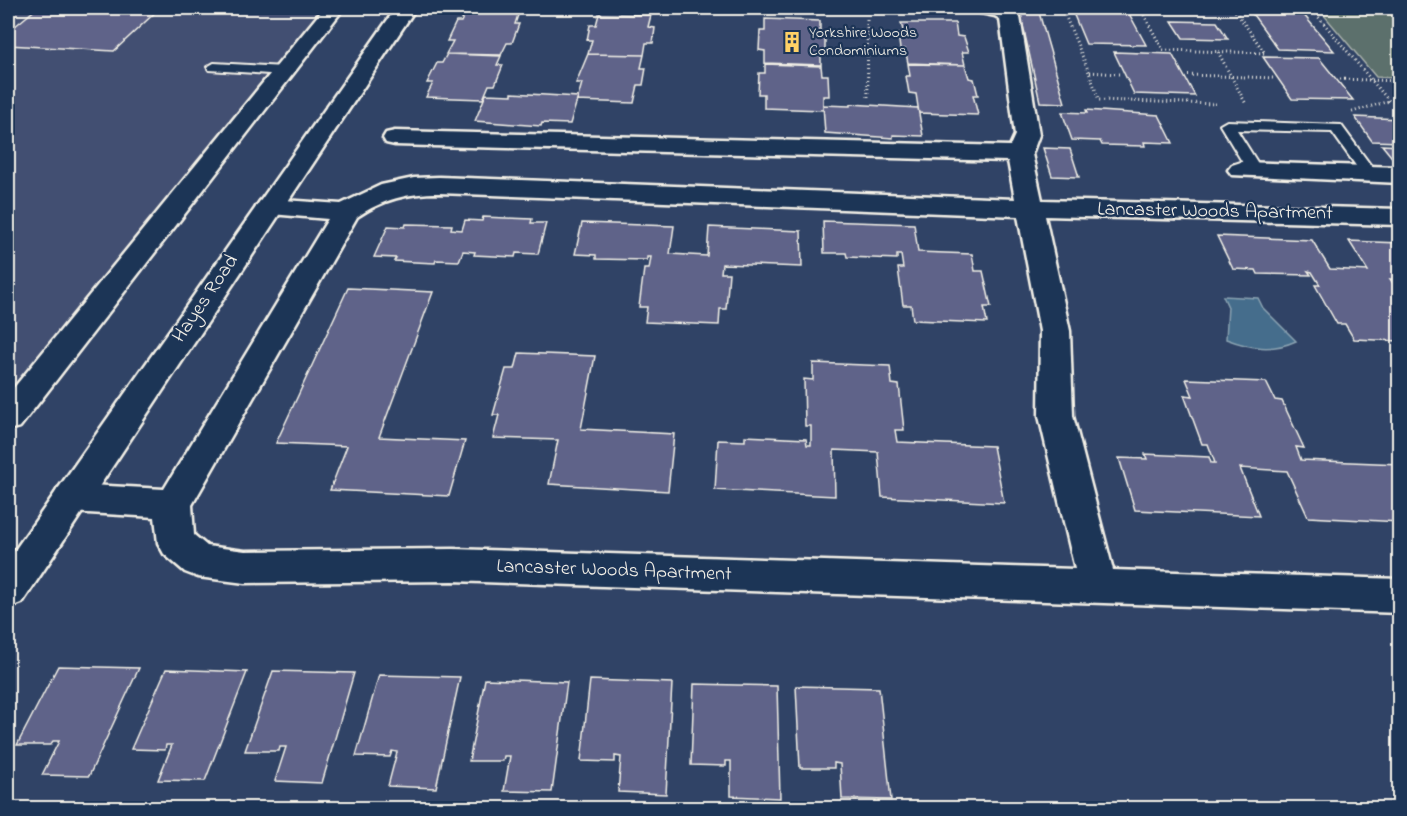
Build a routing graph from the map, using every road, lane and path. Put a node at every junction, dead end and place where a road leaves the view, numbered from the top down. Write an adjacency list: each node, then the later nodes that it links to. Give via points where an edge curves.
1 (334, 8): 11 (street)
2 (984, 8): 27 (street, via 1001,10 1010,17 1027,135)
3 (1062, 8): 12 (path)
4 (1140, 8): 9 (path, via 1163,50)
5 (1233, 8): 9 (path, via 1264,53)
6 (1311, 8): 18 (path)
7 (396, 12): 31 (street, Hayes Road)
8 (867, 20): 20 (path)
9 (1218, 52): 15 (path)
10 (214, 67): 11 (lane)
11 (284, 71): 35 (street)
12 (1089, 72): 13 (path); 23 (path, via 1099,100)
13 (1119, 74)
14 (1188, 75): 15 (path)
15 (1229, 76): 16 (path); 24 (path, via 1247,105)
16 (1275, 78)
17 (1340, 79): 18 (path)
18 (1371, 80): 19 (path); 21 (path)
19 (1400, 81)
20 (868, 100)
21 (1389, 101): 22 (path); 25 (path)
22 (1400, 102)
23 (1227, 104)
24 (1237, 105)
25 (1343, 115)
26 (395, 138): 27 (street)
27 (1019, 154): 32 (street)
28 (1248, 170): 29 (street); 29 (lane, via 1227,125 1336,128)
29 (1369, 174): 30 (street)
30 (1400, 175)
31 (269, 207): 33 (street); 36 (street, Hayes Road)
32 (1030, 208): 33 (street, Lancaster Woods Apartment, via 414,185 382,191); 34 (street, Lancaster Woods Apartment); 38 (street, via 1055,331 1056,416)
33 (346, 212): 37 (street, Lancaster Woods Apartment)
34 (1400, 217)
35 (8, 418)
36 (71, 498): 37 (street); 39 (street, Hayes Road)
37 (174, 504): 38 (street, Lancaster Woods Apartment, via 177,543 198,561 245,567 453,565)
38 (1098, 586): 40 (street, Lancaster Woods Apartment)
39 (8, 591)
40 (1400, 596)

